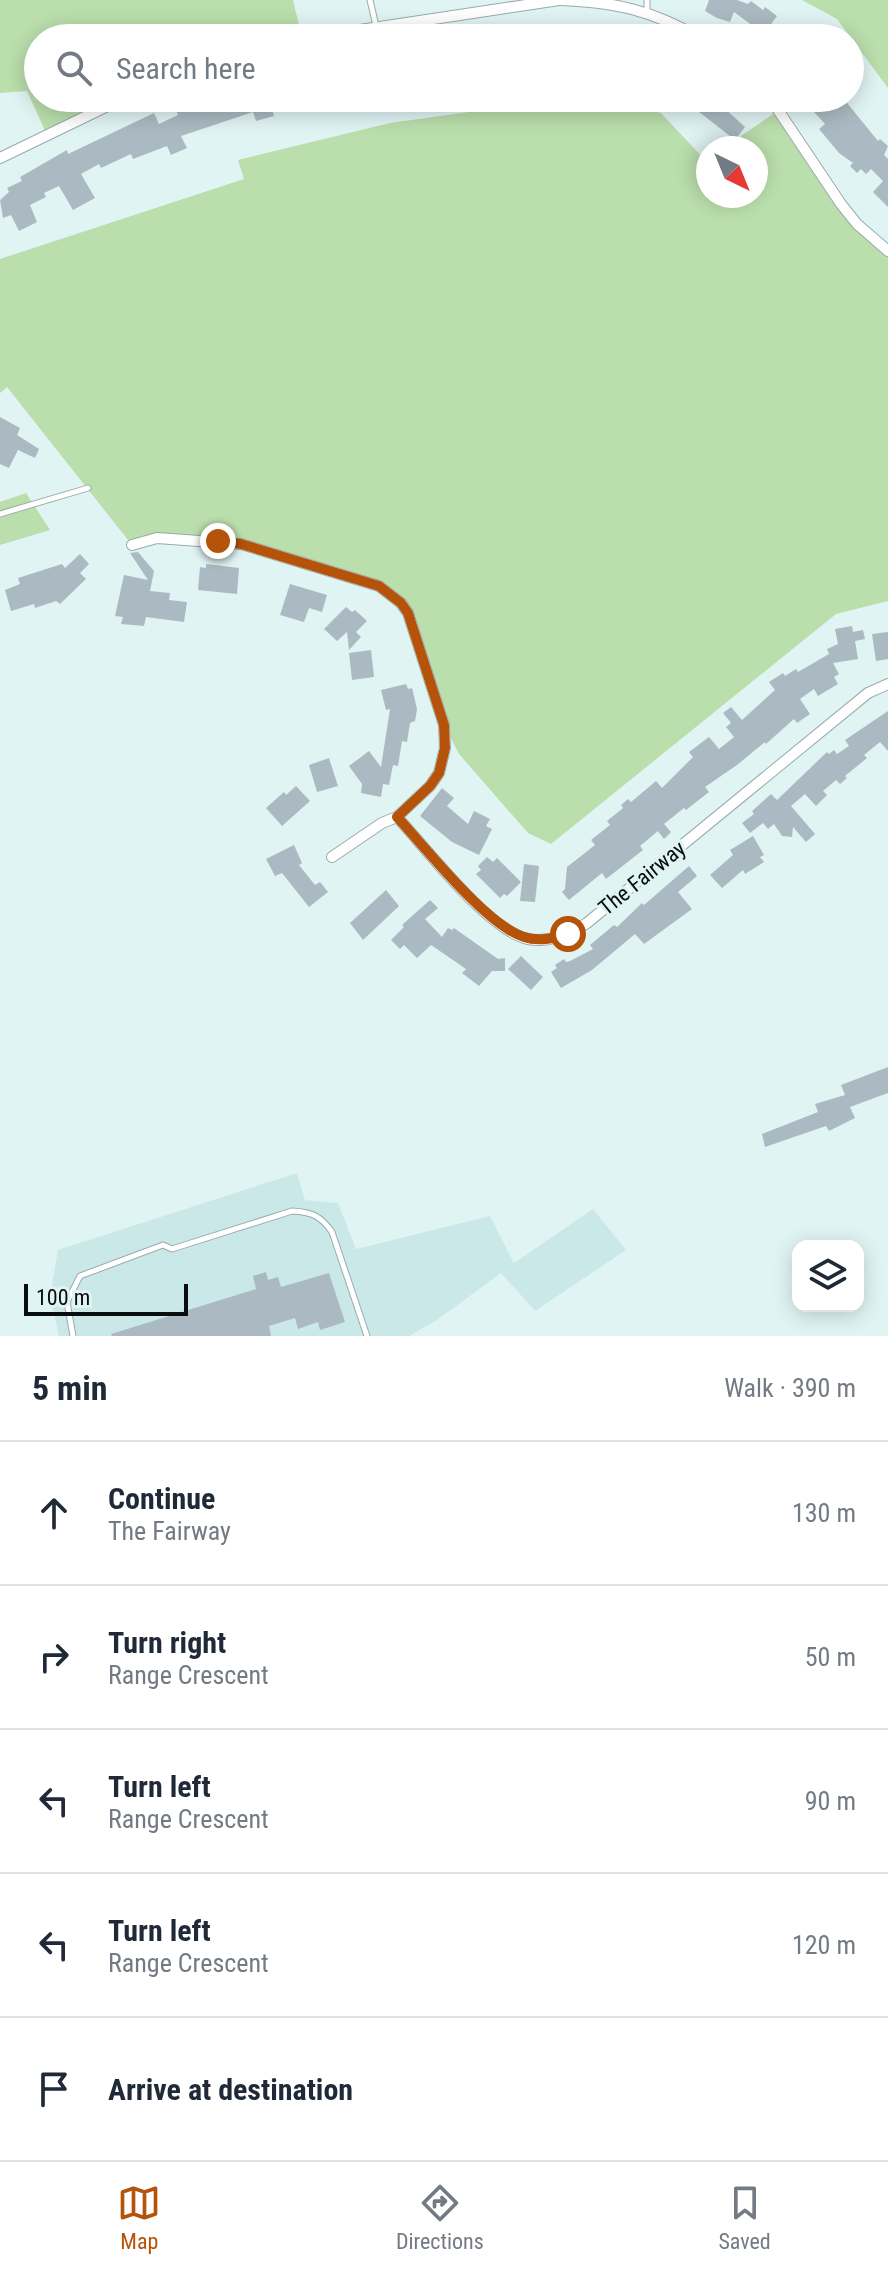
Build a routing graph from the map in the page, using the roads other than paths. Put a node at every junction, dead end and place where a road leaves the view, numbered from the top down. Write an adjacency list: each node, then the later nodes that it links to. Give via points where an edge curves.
1 (370, 0): 5 (lane)
2 (559, 0): 4 (street, via 619,4); 6 (street)
3 (647, 0): 4 (lane)
4 (647, 12): 7 (street)
5 (375, 24)
6 (396, 24)
7 (671, 24)
8 (95, 112): 10 (street)
9 (779, 112): 11 (street, via 841,204)
10 (0, 158)
11 (888, 251)
12 (88, 488): 13 (lane)
13 (0, 514)
14 (132, 545): 16 (street, via 157,538 241,544 379,586 401,603 440,710 445,748 430,786)
15 (888, 684): 16 (street, The Fairway, via 868,693 568,934 528,939 510,932 487,915)
16 (397, 817): 17 (street)
17 (332, 857)
18 (73, 1336): 19 (lane, via 67,1302 80,1276 163,1245 172,1249 292,1211 324,1219 332,1232)
19 (367, 1336)

